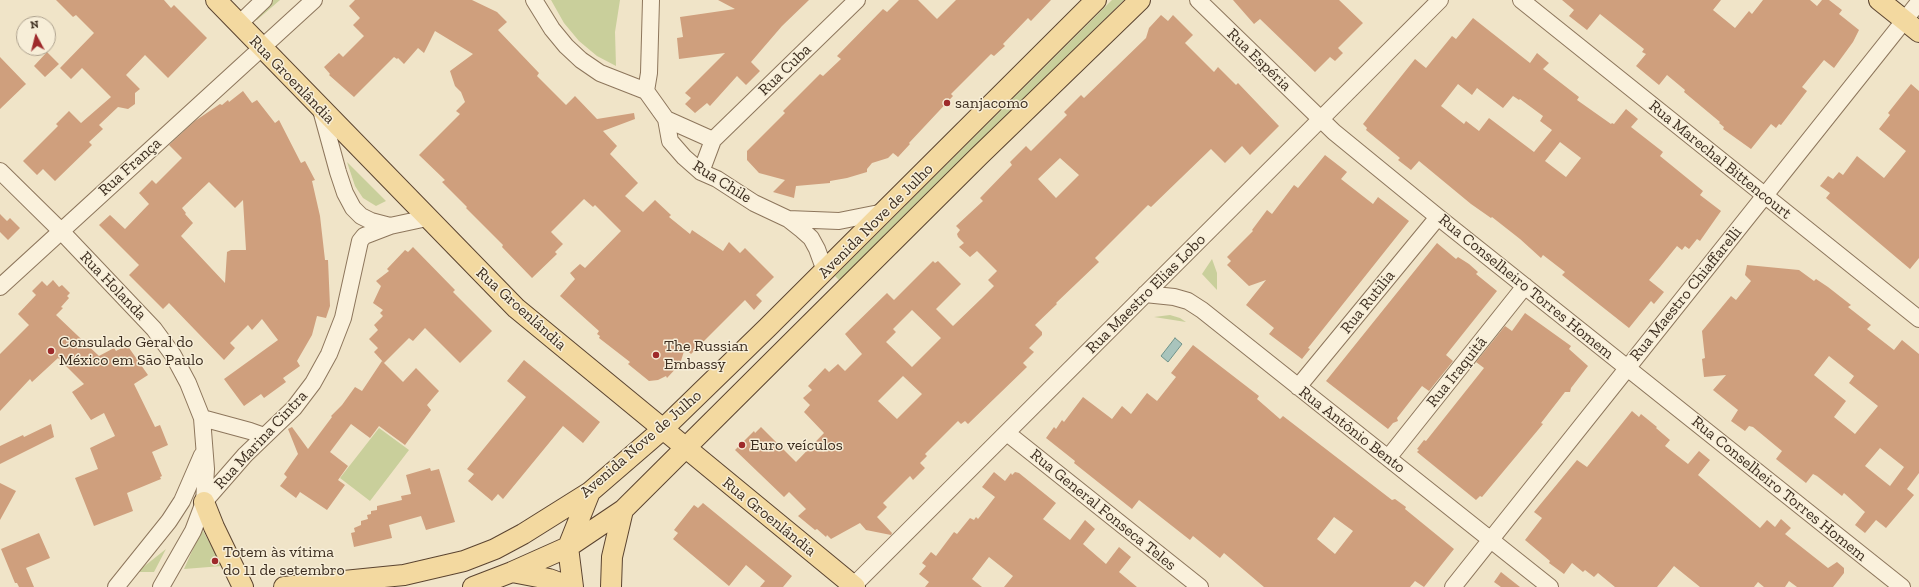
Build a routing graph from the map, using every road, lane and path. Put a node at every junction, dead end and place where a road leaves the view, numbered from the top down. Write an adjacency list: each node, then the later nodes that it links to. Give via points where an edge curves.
1 (216, 0): 14 (main road, Rua Groenlândia)
2 (264, 0): 14 (street)
3 (314, 0): 16 (street, Rua França)
4 (534, 0): 17 (street, via 566,46 582,60 600,73)
5 (651, 0): 17 (street, via 649,74)
6 (858, 0): 21 (street, Rua Cuba)
7 (1096, 0): 25 (main road, Avenida Nove de Julho)
8 (1140, 0): 43 (main road, Avenida Nove de Julho)
9 (1198, 0): 20 (street, Rua Espéria)
10 (1440, 0): 20 (street, Rua Maestro Elias Lobo)
11 (1521, 0): 24 (street, Rua Marechal Bittencourt)
12 (1879, 0): 15 (main road)
13 (1919, 2): 15 (street, Rua Maestro Chiaffarelli)
14 (239, 24): 16 (main road, Rua Groenlândia)
15 (1912, 26): 24 (street, Rua Maestro Chiaffarelli)
16 (262, 48): 18 (main road, Rua Groenlândia); 30 (street, Rua França)
17 (646, 91): 19 (street, Rua Chile)
18 (321, 110): 27 (main road, Rua Groenlândia); 29 (street, via 338,172 353,208 371,222)
19 (666, 119): 21 (street); 23 (street, Rua Chile, via 670,141)
20 (1320, 120): 26 (street, Rua Conselheiro Torres Homem); 34 (street, Rua Maestro Elias Lobo)
21 (713, 140): 23 (street, Rua Cuba)
22 (0, 171): 30 (street, Rua Holanda)
23 (701, 172): 28 (street, Rua Chile, via 717,179 754,203)
24 (1764, 197): 35 (street, Rua Marechal Bittencourt); 36 (street, Rua Maestro Chiaffarelli)
25 (884, 212): 28 (street, Rua Chile, via 838,221); 31 (main road, Avenida Nove de Julho)
26 (1438, 217): 32 (street, Rua Conselheiro Torres Homem); 37 (street, Rua Rutilia)
27 (427, 218): 29 (street, Rua Marina Cintra); 39 (main road, Rua Groenlândia, via 516,308)
28 (788, 219): 31 (street, Rua Chile, via 811,238)
29 (390, 226): 41 (street, Rua Marina Cintra, via 364,236 360,241 343,318 330,354 294,408)
30 (60, 230): 33 (street, Rua França); 38 (street, Rua Holanda, via 154,329 174,355)
31 (825, 271): 39 (main road, Avenida Nove de Julho)
32 (1525, 286): 36 (street, Rua Conselheiro Torres Homem); 44 (street, Rua Iraquitã)
33 (0, 287)
34 (1145, 294): 37 (street, Rua Antônio Bento, via 1188,301); 40 (street, Rua Maestro Elias Lobo)
35 (1919, 320)
36 (1627, 367): 48 (street, Rua Maestro Chiaffarelli); 62 (street, Rua Conselheiro Torres Homem)
37 (1298, 387): 44 (street, Rua Antônio Bento)
38 (202, 418): 41 (street); 42 (street, Rua Holanda)
39 (663, 429): 43 (main road, Rua Groenlândia); 45 (main road, Avenida Nove de Julho)
40 (1007, 432): 58 (street, Rua Maestro Elias Lobo); 59 (street, Rua General Fonseca Teles)
41 (264, 436): 46 (street, Rua Marina Cintra)
42 (205, 448): 46 (street, Rua Marina Cintra); 51 (street, Rua Marina Cintra, via 192,482 173,516)
43 (686, 449): 47 (main road, Avenida Nove de Julho); 58 (main road, Rua Groenlândia)
44 (1388, 458): 48 (street, Rua Antônio Bento)
45 (590, 492): 49 (main road); 54 (main road, Avenida Nove de Julho, via 523,534 464,561 404,575)
46 (204, 502): 52 (street, Rua Marina Cintra, via 193,531); 53 (main road)
47 (623, 510): 49 (main road, Avenida Nove de Julho); 57 (main road, via 612,557)
48 (1491, 540): 60 (street, Rua Maestro Chiaffarelli); 61 (street, Rua Antônio Bento)
49 (568, 547): 50 (main road, Avenida Nove de Julho); 56 (main road)
50 (512, 572): 55 (main road, Avenida Nove de Julho); 56 (main road, via 540,576)
51 (116, 587)
52 (161, 587)
53 (243, 587)
54 (284, 587)
55 (473, 587)
56 (572, 587)
57 (611, 587)
58 (853, 587)
59 (1200, 587)
60 (1453, 587)
61 (1550, 587)
62 (1902, 587)

